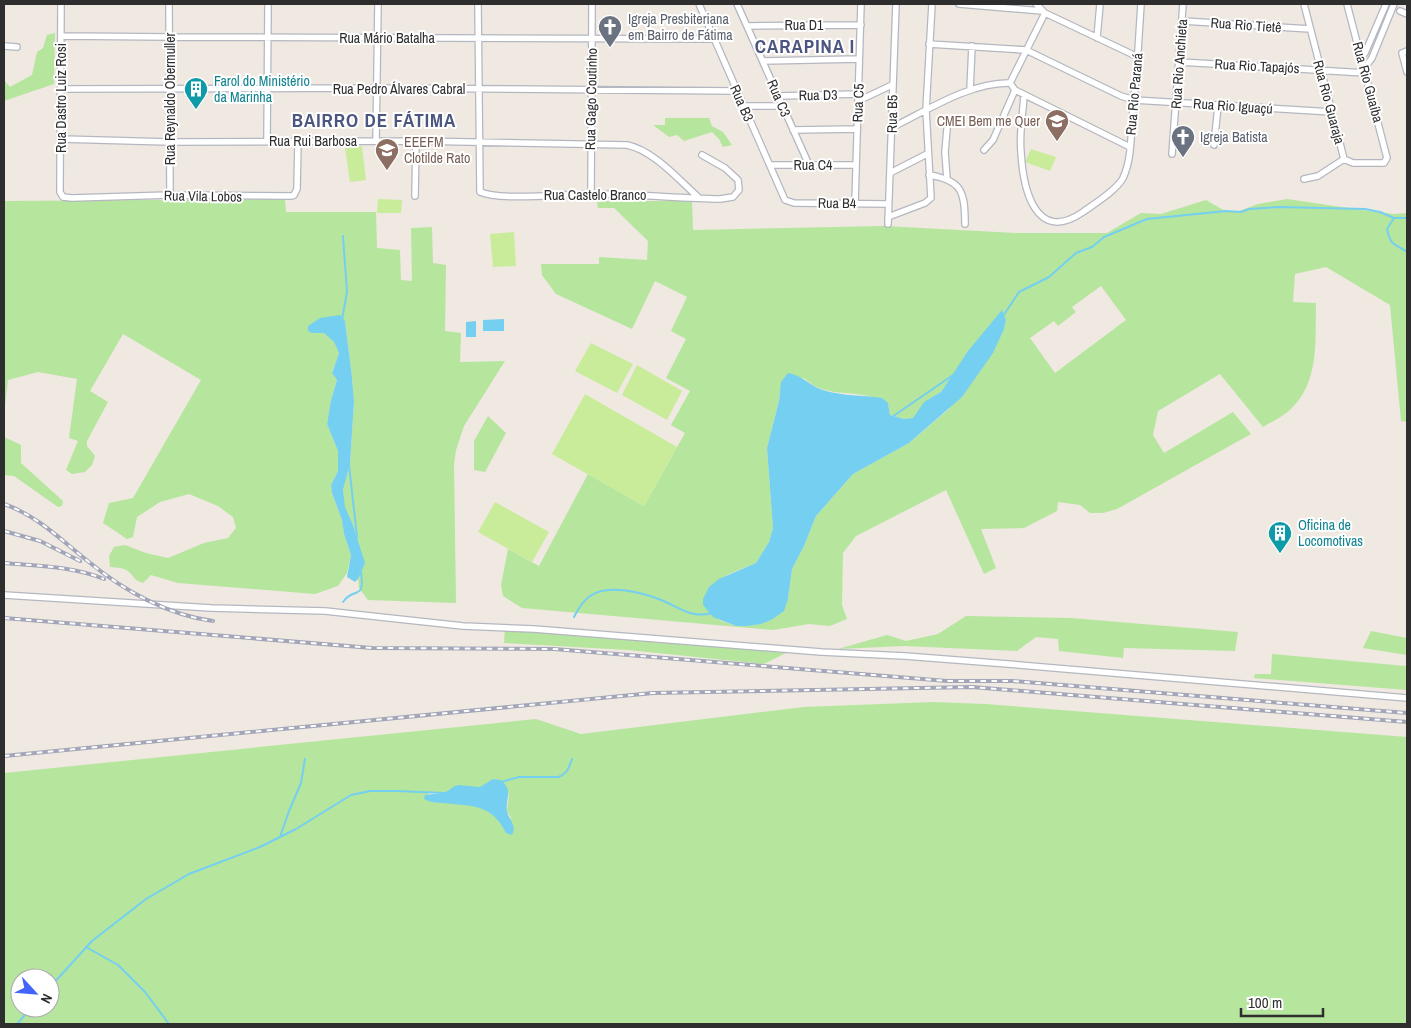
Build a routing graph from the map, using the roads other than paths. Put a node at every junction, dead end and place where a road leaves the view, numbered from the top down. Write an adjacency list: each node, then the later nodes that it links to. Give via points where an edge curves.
1 (61, 4): 29 (street, Rua Dastro Luiz Rosi)
2 (170, 4): 30 (street, Rua Reynaldo Obermuller)
3 (268, 4): 32 (street)
4 (378, 4): 31 (street)
5 (478, 4): 33 (street)
6 (592, 4): 35 (street, Rua Gago Coutinho)
7 (699, 4): 36 (street, Rua B3)
8 (737, 4): 27 (street, Rua C3)
9 (861, 4): 26 (street, Rua C5)
10 (896, 4): 55 (street, Rua B5)
11 (932, 4): 37 (street)
12 (959, 4): 21 (street)
13 (1036, 4): 23 (street)
14 (1100, 4): 34 (street)
15 (1141, 4): 45 (street, Rua Rio Paraná)
16 (1183, 4): 25 (street, Rua Rio Anchieta)
17 (1304, 4): 28 (street, Rua Rio Guaraja)
18 (1347, 4): 41 (street, Rua Rio Guaíba)
19 (1386, 4): 44 (street)
20 (1394, 4): 47 (street)
21 (976, 5): 23 (street)
22 (1400, 11): 24 (street)
23 (1044, 12): 34 (street); 42 (street)
24 (1407, 14)
25 (1182, 21): 28 (street, Rua Rio Tietê); 50 (street, Rua Rio Anchieta)
26 (861, 25): 27 (street, Rua D1); 48 (street, Rua C5)
27 (747, 26): 49 (street, Rua C3)
28 (1310, 29): 51 (street, Rua Rio Guaraja)
29 (61, 36): 30 (street, Rua Mário Batalha); 59 (street, Rua Dastro Luiz Rosi)
30 (170, 37): 32 (street, Rua Mário Batalha); 56 (street, Rua Reynaldo Obermuller)
31 (377, 37): 32 (street, Rua Mário Batalha); 33 (street, Rua Mário Batalha); 58 (street)
32 (268, 38): 57 (street)
33 (478, 38): 35 (street, Rua Mário Batalha); 60 (street)
34 (1097, 38): 45 (street)
35 (592, 39): 36 (street, Rua Mário Batalha); 63 (street, Rua Gago Coutinho)
36 (713, 39): 64 (street, Rua B3)
37 (929, 44): 39 (street); 73 (street)
38 (4, 46): 40 (street)
39 (972, 46): 42 (street); 61 (street)
40 (17, 47)
41 (1358, 49): 44 (street); 46 (street, Rua Rio Guaíba)
42 (1026, 50): 54 (street); 68 (street, Rua Rio Iguaçú)
43 (1407, 51): 53 (street, via 1402,52)
44 (1366, 53): 46 (street); 47 (street)
45 (1138, 57): 68 (street, Rua Rio Paraná)
46 (1360, 58): 52 (street, Rua Rio Guaíba)
47 (1372, 58): 52 (street)
48 (860, 59): 49 (street); 67 (street, Rua C5)
49 (763, 61): 66 (street, Rua C3)
50 (1180, 62): 51 (street, Rua Rio Tapajós); 69 (street, Rua Rio Anchieta)
51 (1321, 70): 52 (street, Rua Rio Tapajós); 74 (street, Rua Rio Guaraja)
52 (1364, 71): 94 (street, Rua Rio Guaíba)
53 (1407, 72)
54 (1010, 83): 61 (street, via 995,83); 62 (street)
55 (892, 85): 67 (street); 75 (street, Rua B5)
56 (169, 88): 57 (street, Rua Pedro Álvares Cabral); 59 (street, Rua Pedro Álvares Cabral); 84 (street, Rua Reynaldo Obermuller)
57 (267, 88): 58 (street, Rua Pedro Álvares Cabral); 80 (street)
58 (376, 88): 60 (street, Rua Pedro Álvares Cabral); 82 (street)
59 (61, 89): 79 (street, Rua Dastro Luiz Rosi)
60 (479, 89): 63 (street, Rua Pedro Álvares Cabral); 85 (street)
61 (970, 90): 73 (street)
62 (1015, 90): 65 (street); 89 (street, via 993,140)
63 (591, 91): 64 (street, Rua Pedro Álvares Cabral); 86 (street, Rua Gago Coutinho)
64 (736, 91): 70 (street, Rua B3)
65 (1024, 95): 88 (street); 88 (street, Rua Rio Paraná, via 1020,152 1024,174 1031,204 1038,214 1052,221 1068,221 1120,183)
66 (779, 96): 67 (street, Rua D3); 71 (street, Rua C3)
67 (858, 98): 76 (street, Rua C5)
68 (1134, 100): 69 (street, Rua Rio Iguaçú); 88 (street, Rua Rio Paraná)
69 (1177, 103): 72 (street, Rua Rio Iguaçú); 92 (street, Rua Rio Anchieta)
70 (743, 106): 71 (street); 95 (street, Rua B3)
71 (783, 106): 78 (street, Rua C3)
72 (1218, 106): 74 (street, Rua Rio Iguaçú); 87 (street)
73 (926, 110): 75 (street); 91 (street)
74 (1332, 112): 93 (street, Rua Rio Guaraja)
75 (891, 128): 98 (street, Rua B5)
76 (857, 129): 78 (street); 97 (street, Rua C5)
77 (947, 129): 100 (street)
78 (793, 130): 96 (street, Rua C3)
79 (61, 139): 84 (street, Rua Rui Barbosa); 102 (street, Rua Dastro Luiz Rosi)
80 (267, 141): 81 (street, Rua Rui Barbosa); 84 (street, Rua Rui Barbosa)
81 (298, 141): 82 (street, Rua Rui Barbosa); 104 (street, Rua Vila Lobos, via 297,189 292,196)
82 (376, 141): 83 (street, Rua Rui Barbosa)
83 (416, 141): 85 (street, Rua Rui Barbosa); 105 (street)
84 (169, 142): 104 (street, Rua Reynaldo Obermuller)
85 (479, 142): 86 (street, Rua Rui Barbosa); 103 (street, Rua Castelo Branco, via 480,192 514,196)
86 (590, 144): 103 (street, Rua Gago Coutinho); 106 (street, Rua Rui Barbosa, via 627,145 640,149)
87 (1214, 145)
88 (1130, 147)
89 (984, 150)
90 (702, 154): 106 (street, Rua Castelo Branco, via 730,172 738,180 739,190 726,199)
91 (927, 154): 98 (street); 99 (street)
92 (1172, 154)
93 (1344, 158): 94 (street, Rua Rio Guaraja, via 1353,163 1381,164); 101 (street, via 1318,176)
94 (1386, 161)
95 (770, 165): 96 (street, Rua C4); 107 (street, Rua B3)
96 (809, 165): 97 (street, Rua C4)
97 (856, 165): 108 (street, Rua C5)
98 (890, 173): 109 (street, Rua B5)
99 (929, 175): 100 (street); 109 (street, Rua B5, via 930,200 888,220)
100 (947, 179): 110 (street, via 955,183 963,196)
101 (1304, 179)
102 (60, 192): 104 (street, Rua Vila Lobos, via 64,198)
103 (591, 194): 106 (street, Rua Castelo Branco)
104 (170, 195)
105 (414, 196)
106 (698, 197)
107 (786, 201): 108 (street, Rua B4)
108 (855, 203): 109 (street, Rua B4)
109 (888, 204)
110 (965, 224)
111 (4, 595): 112 (street, via 325,612 463,626 1008,664)
112 (1407, 698)

